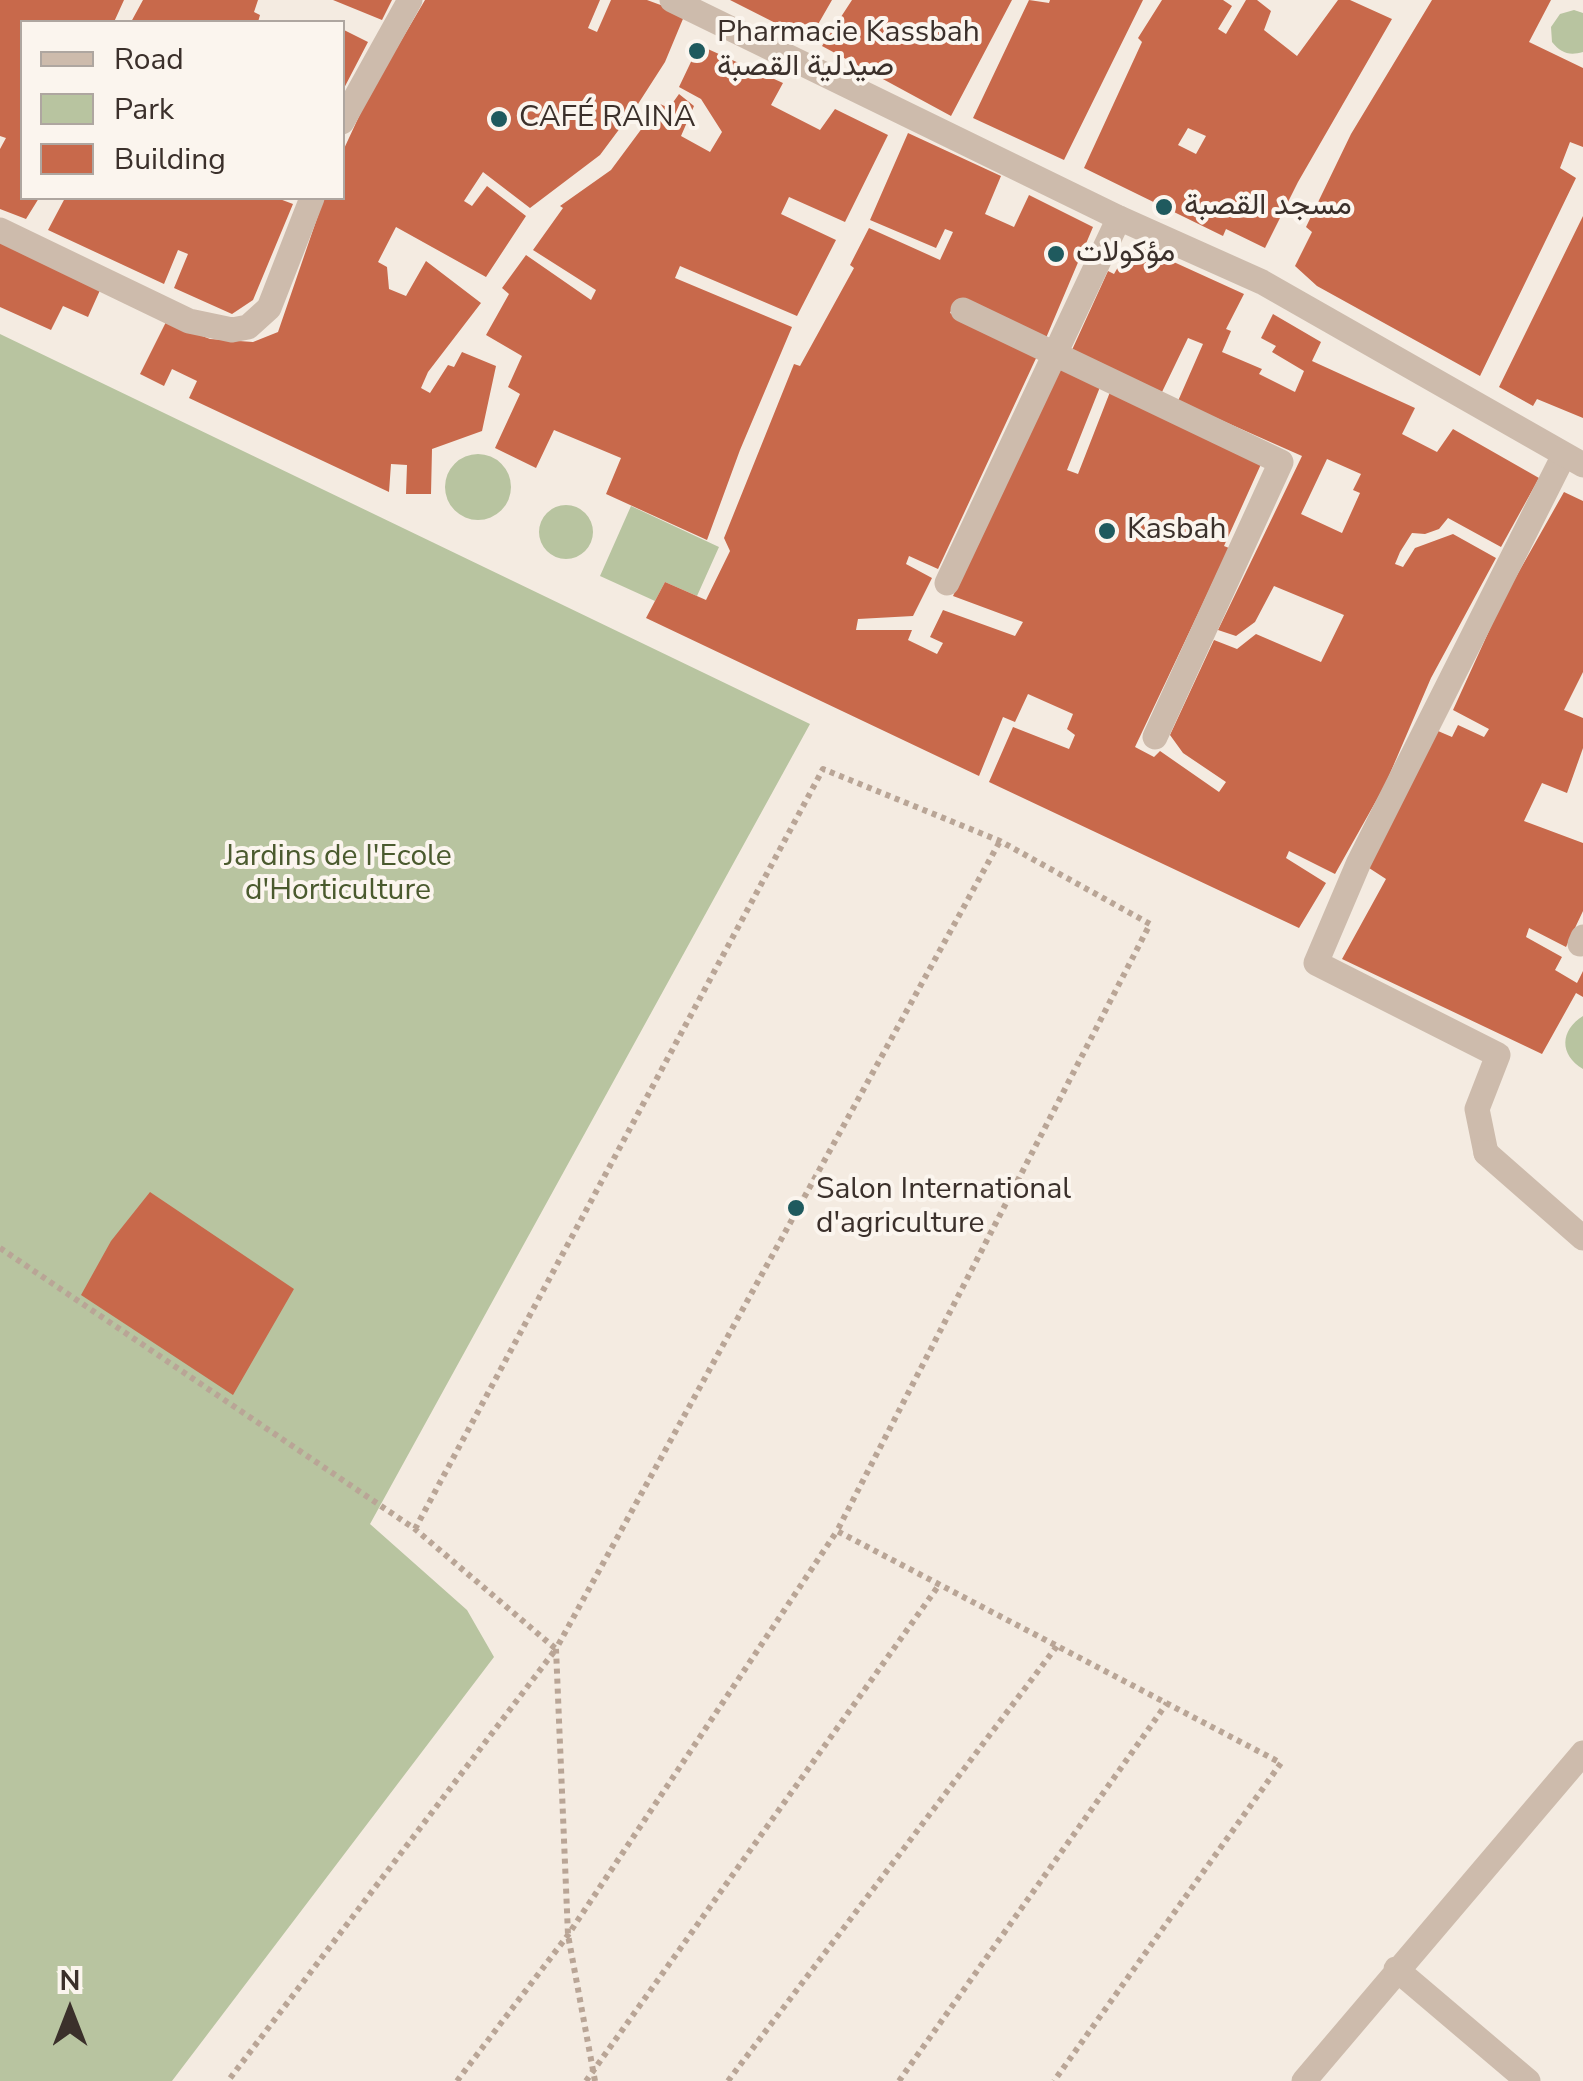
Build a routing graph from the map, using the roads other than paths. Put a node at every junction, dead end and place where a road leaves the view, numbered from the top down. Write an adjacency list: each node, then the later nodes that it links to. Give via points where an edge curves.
1 (410, 0): 3 (street)
2 (672, 0): 5 (street)
3 (345, 117)
4 (311, 200): 6 (street, via 269,308 248,327 232,330 189,321)
5 (1119, 218): 8 (street); 9 (street, via 1262,282)
6 (0, 230)
7 (963, 310): 8 (street)
8 (1055, 354): 10 (street); 11 (street, via 1281,462)
9 (1573, 460): 12 (street, via 1359,862 1316,964 1498,1055 1477,1109 1486,1154)
10 (947, 583)
11 (1155, 737)
12 (1583, 1238)
13 (1583, 1753): 14 (street)
14 (1396, 1969): 15 (street); 16 (street)
15 (1304, 2081)
16 (1528, 2081)

